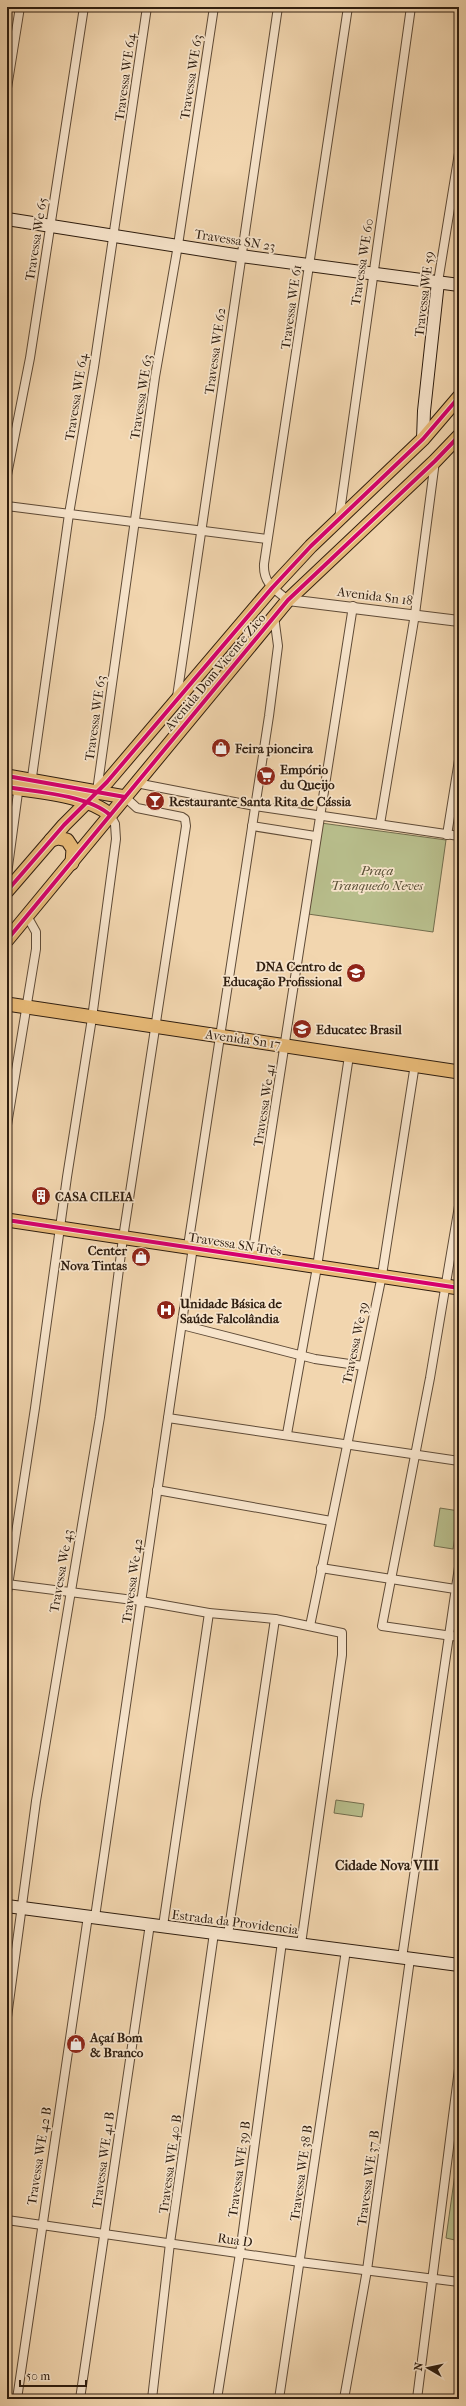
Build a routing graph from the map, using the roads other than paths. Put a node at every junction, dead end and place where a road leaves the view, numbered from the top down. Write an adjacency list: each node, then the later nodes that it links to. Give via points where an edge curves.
1 (20, 7): 8 (street)
2 (84, 7): 11 (street, Travessa We 65)
3 (147, 7): 12 (street, Travessa WE 64)
4 (214, 7): 13 (street, Travessa WE 63)
5 (278, 7): 14 (street, Travessa WE 62)
6 (348, 7): 15 (street, Travessa WE 61)
7 (411, 7): 16 (street, Travessa WE 60)
8 (7, 88)
9 (459, 153): 17 (street, Travessa WE 59)
10 (7, 219): 11 (main road, Travessa SN 23)
11 (50, 225): 12 (main road, Travessa SN 23); 23 (street, Travessa We 65, via 30,358)
12 (113, 236): 13 (main road, Travessa SN 23); 25 (street, Travessa WE 64)
13 (178, 245): 14 (main road, Travessa SN 23); 27 (street, Travessa WE 63, via 155,377)
14 (241, 256): 15 (main road, Travessa SN 23); 28 (street, Travessa WE 62)
15 (309, 264): 16 (main road, Travessa SN 23); 29 (street, Travessa WE 61)
16 (372, 273): 17 (main road, Travessa SN 23); 26 (street, Travessa WE 60)
17 (438, 282): 18 (main road, Travessa SN 23); 21 (main road, Travessa WE 59)
18 (459, 285)
19 (459, 397): 21 (main road, Avenida Dom Vicente Zico)
20 (459, 436): 22 (main road, Avenida Dom Vicente Zico)
21 (423, 439): 26 (main road, Avenida Dom Vicente Zico)
22 (435, 461): 31 (main road, Avenida Dom Vicente Zico); 33 (street)
23 (7, 474)
24 (7, 506): 25 (street)
25 (69, 514): 27 (street); 39 (street, Travessa WE 64)
26 (338, 520): 30 (main road, Avenida Dom Vicente Zico)
27 (134, 523): 28 (street); 40 (street, Travessa WE 63)
28 (201, 531): 29 (street); 36 (street, Travessa WE 62)
29 (267, 539): 30 (street, Travessa WE 61, via 263,571)
30 (272, 588): 31 (street, Travessa WE 61); 36 (main road, Avenida Dom Vicente Zico)
31 (288, 600): 32 (street, Avenida Sn 18); 34 (main road, Avenida Dom Vicente Zico)
32 (353, 606): 33 (street, Avenida Sn 18); 45 (street)
33 (415, 614): 35 (street, Avenida Sn 18); 46 (street)
34 (274, 616): 38 (main road, Avenida Dom Vicente Zico); 43 (street, via 278,646)
35 (459, 621)
36 (177, 698): 40 (main road, Avenida Dom Vicente Zico)
37 (459, 760): 48 (street)
38 (136, 783): 41 (main road, Avenida Dom Vicente Zico); 43 (street)
39 (19, 784): 40 (main road); 42 (main road); 53 (street, Travessa WE 64)
40 (97, 792): 41 (main road); 42 (main road, Avenida Dom Vicente Zico)
41 (125, 797): 44 (main road, Avenida Dom Vicente Zico); 60 (street, via 137,808 182,817 186,823)
42 (86, 803): 44 (main road); 51 (main road, Avenida Dom Vicente Zico)
43 (255, 806): 45 (street); 47 (street)
44 (110, 815): 52 (main road, Avenida Dom Vicente Zico); 59 (street, via 115,824 116,839)
45 (319, 815): 46 (street); 49 (street, Travessa We 41)
46 (380, 824): 48 (street)
47 (252, 826): 49 (street); 61 (street)
48 (447, 835): 50 (street)
49 (315, 836): 62 (street, Travessa We 41)
50 (459, 836)
51 (51, 840): 52 (main road, via 67,840 73,849); 54 (main road, Avenida Dom Vicente Zico)
52 (72, 863): 55 (main road, Avenida Dom Vicente Zico)
53 (7, 874)
54 (7, 891)
55 (27, 916): 56 (main road, Avenida Dom Vicente Zico); 58 (street, via 36,932 37,942)
56 (7, 940)
57 (7, 1004): 58 (main road, Avenida Sn 17)
58 (26, 1007): 59 (main road, Avenida Sn 17); 66 (street)
59 (92, 1018): 60 (main road, Avenida Sn 17); 69 (street)
60 (156, 1026): 61 (main road, Avenida Sn 17); 70 (street)
61 (220, 1036): 62 (main road, Avenida Sn 17); 71 (street)
62 (285, 1046): 63 (main road, Avenida Sn 17); 72 (street, Travessa We 41)
63 (349, 1056): 64 (main road, Avenida Sn 17); 73 (street)
64 (415, 1064): 65 (main road, Avenida Sn 17); 74 (street, Travessa We 39)
65 (459, 1072)
66 (7, 1125)
67 (459, 1206): 75 (street)
68 (7, 1220): 69 (main road, Travessa SN Três)
69 (60, 1229): 70 (main road, Travessa SN Três); 90 (street)
70 (123, 1238): 71 (main road, Travessa SN Três); 92 (street, Travessa We 43, via 100,1417)
71 (190, 1247): 72 (main road, Travessa SN Três); 77 (street, Travessa We 42)
72 (252, 1256): 73 (main road, Travessa SN Três)
73 (317, 1267): 74 (main road, Travessa SN Três); 78 (street)
74 (382, 1275): 75 (main road, Travessa SN Três); 79 (street, Travessa We 39)
75 (446, 1285): 76 (main road, Travessa SN Três); 83 (street)
76 (459, 1288)
77 (182, 1325): 78 (street); 80 (street, Travessa We 42)
78 (300, 1355): 79 (street); 81 (street)
79 (363, 1366): 82 (street, Travessa We 39)
80 (168, 1418): 81 (street); 85 (street, Travessa We 42)
81 (287, 1434): 82 (street)
82 (347, 1444): 83 (street); 86 (street, Travessa We 39)
83 (415, 1453): 84 (street); 89 (street)
84 (459, 1461)
85 (157, 1490): 86 (street); 93 (street, Travessa We 42)
86 (331, 1521): 88 (street, Travessa We 39)
87 (459, 1567): 91 (street, Travessa WE 37 B)
88 (320, 1568): 89 (street); 96 (street, Travessa We 39)
89 (391, 1577): 91 (street); 97 (street, via 382,1626)
90 (7, 1587): 92 (street)
91 (455, 1589): 97 (street, Travessa WE 37 B)
92 (70, 1591): 93 (street); 100 (street, Travessa We 43)
93 (141, 1601): 94 (street); 101 (street, Travessa We 42)
94 (208, 1613): 95 (street); 103 (street)
95 (275, 1619): 96 (street); 105 (street)
96 (310, 1626): 107 (street, via 342,1633 342,1655)
97 (448, 1635): 98 (street); 109 (street, Travessa WE 37 B)
98 (459, 1637)
99 (7, 1906): 100 (main road, Estrada da Providencia)
100 (21, 1908): 101 (main road, Estrada da Providencia); 111 (street, Travessa We 43)
101 (92, 1917): 102 (main road, Estrada da Providencia); 114 (street, Travessa WE 42 B)
102 (150, 1924): 103 (main road, Estrada da Providencia); 115 (street, Travessa WE 41 B)
103 (163, 1926): 104 (main road, Estrada da Providencia)
104 (214, 1933): 105 (main road, Estrada da Providencia); 116 (street, Travessa WE 40 B)
105 (228, 1935): 106 (main road, Estrada da Providencia)
106 (282, 1942): 107 (main road, Estrada da Providencia); 117 (street, Travessa WE 39 B)
107 (301, 1944): 108 (main road, Estrada da Providencia)
108 (346, 1950): 109 (main road, Estrada da Providencia); 118 (street, Travessa WE 38 B)
109 (406, 1958): 110 (main road, Estrada da Providencia); 119 (street, Travessa WE 37 B)
110 (459, 1965)
111 (7, 2017)
112 (459, 2069): 120 (street)
113 (7, 2220): 114 (street, Rua D)
114 (41, 2224): 115 (street, Rua D); 122 (street, Travessa WE 42 B)
115 (105, 2234): 116 (street, Rua D); 123 (street, Travessa WE 41 B)
116 (170, 2243): 117 (street, Rua D); 124 (street, Travessa WE 40 B)
117 (240, 2253): 118 (street, Rua D); 125 (street, Travessa WE 39 B)
118 (300, 2262): 119 (street, Rua D); 126 (street, Travessa WE 38 B)
119 (367, 2270): 120 (street, Rua D); 127 (street, Travessa WE 37 B)
120 (433, 2278): 121 (street, Rua D); 128 (street)
121 (459, 2282)
122 (17, 2399)
123 (80, 2399)
124 (152, 2399)
125 (217, 2399)
126 (279, 2399)
127 (344, 2399)
128 (417, 2399)

